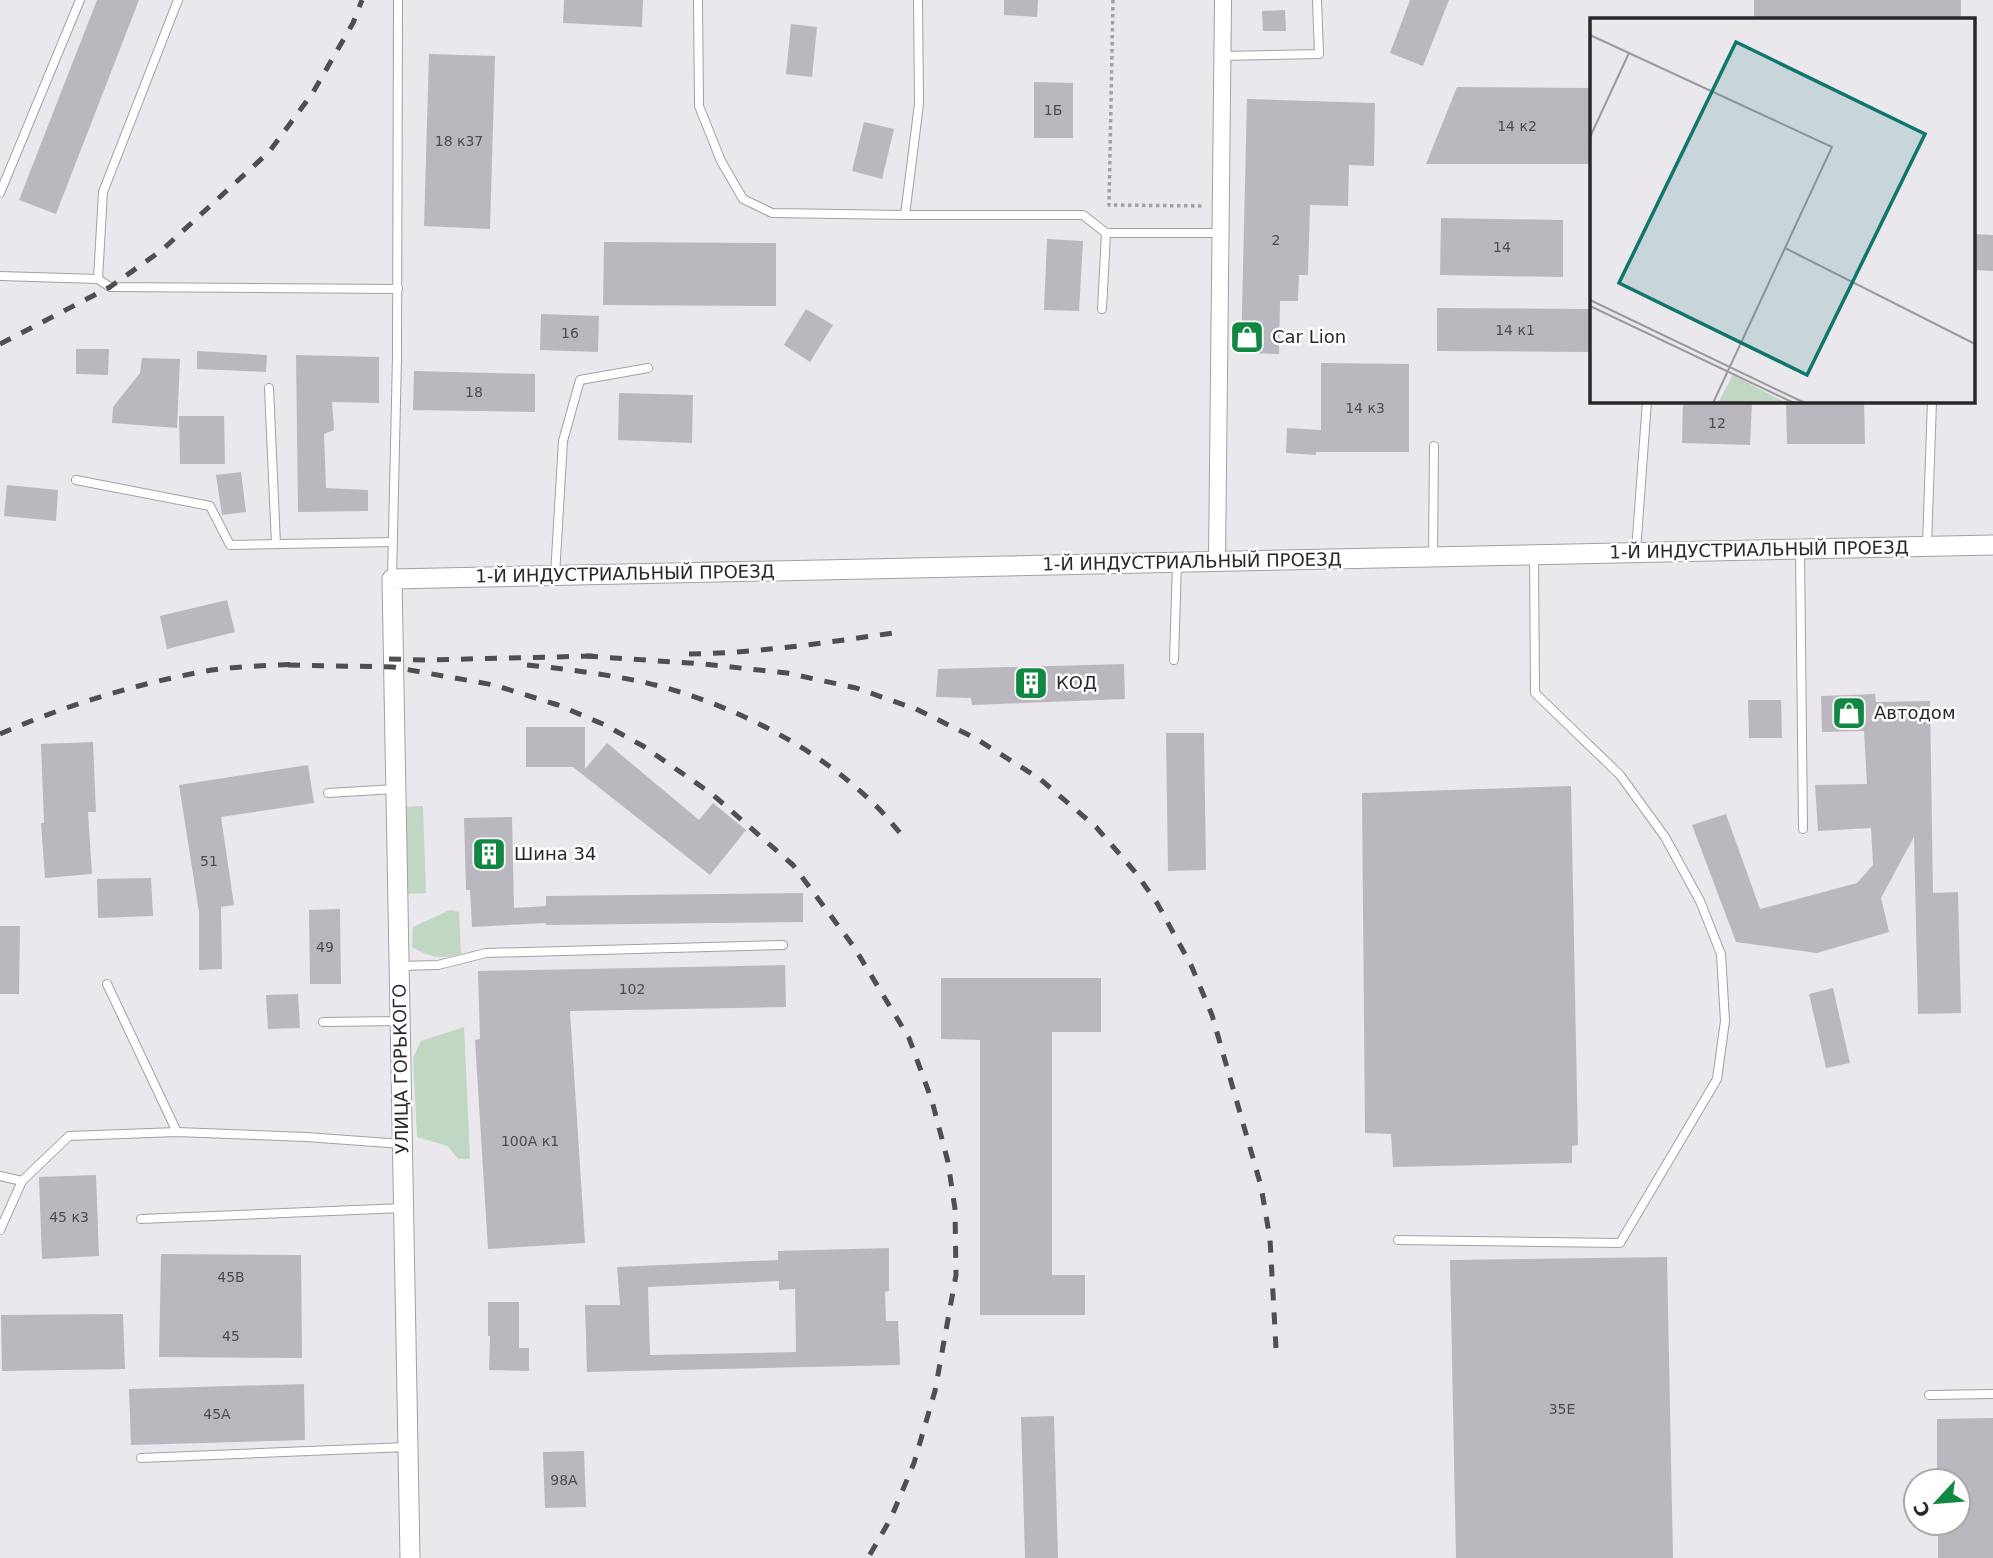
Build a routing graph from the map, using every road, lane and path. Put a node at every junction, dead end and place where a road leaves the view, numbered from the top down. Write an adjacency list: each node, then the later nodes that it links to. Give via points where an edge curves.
1 (80, 0): 10 (lane)
2 (178, 0): 16 (lane, via 103,192)
3 (398, 0): 17 (lane)
4 (918, 0): 12 (lane, via 919,104)
5 (1113, 0): 11 (path, via 1109,205)
6 (1223, 0): 9 (street)
7 (1317, 0): 9 (lane, via 1319,54)
8 (698, 1): 12 (lane, via 699,106 721,161 743,199 772,212)
9 (1222, 56): 11 (street)
10 (0, 193)
11 (1221, 206): 14 (street)
12 (905, 215): 13 (lane, via 1083,215)
13 (1106, 233): 14 (lane); 18 (lane)
14 (1221, 233): 34 (street)
15 (0, 276): 16 (lane)
16 (98, 279): 17 (lane, via 110,287)
17 (398, 289): 25 (lane)
18 (1102, 309)
19 (648, 368): 35 (lane, via 580,380 563,441)
20 (269, 388): 26 (lane)
21 (1647, 402): 30 (lane)
22 (1932, 402): 28 (lane)
23 (1434, 446): 32 (lane)
24 (76, 480): 26 (lane, via 210,506 229,545)
25 (393, 542): 26 (lane); 36 (lane)
26 (276, 544)
27 (1993, 545): 28 (street, 1-Й ИНДУСТРИАЛЬНЫЙ ПРОЕЗД)
28 (1927, 547): 29 (street, 1-Й ИНДУСТРИАЛЬНЫЙ ПРОЕЗД)
29 (1800, 549): 30 (street, 1-Й ИНДУСТРИАЛЬНЫЙ ПРОЕЗД); 40 (lane)
30 (1636, 553): 31 (street, 1-Й ИНДУСТРИАЛЬНЫЙ ПРОЕЗД)
31 (1534, 555): 32 (street, 1-Й ИНДУСТРИАЛЬНЫЙ ПРОЕЗД); 53 (lane, via 1535,693 1620,775 1700,901 1721,954 1725,1021 1717,1079 1620,1242)
32 (1433, 557): 34 (street, 1-Й ИНДУСТРИАЛЬНЫЙ ПРОЕЗД)
33 (1177, 562): 34 (street, 1-Й ИНДУСТРИАЛЬНЫЙ ПРОЕЗД); 35 (street, 1-Й ИНДУСТРИАЛЬНЫЙ ПРОЕЗД); 37 (lane)
34 (1217, 562)
35 (555, 575): 36 (street, 1-Й ИНДУСТРИАЛЬНЫЙ ПРОЕЗД)
36 (391, 579): 38 (street, УЛИЦА ГОРЬКОГО)
37 (1174, 660)
38 (396, 789): 39 (lane); 42 (street, УЛИЦА ГОРЬКОГО)
39 (328, 793)
40 (1803, 829)
41 (783, 945): 42 (lane, via 486,953 438,964)
42 (399, 966): 44 (street, УЛИЦА ГОРЬКОГО)
43 (107, 984): 46 (lane)
44 (400, 1021): 45 (lane); 47 (street, УЛИЦА ГОРЬКОГО)
45 (323, 1022)
46 (177, 1132): 47 (lane); 49 (lane, via 69,1136)
47 (402, 1144): 50 (street, УЛИЦА ГОРЬКОГО)
48 (0, 1176): 49 (lane)
49 (22, 1181): 52 (lane)
50 (403, 1208): 51 (lane); 56 (street, УЛИЦА ГОРЬКОГО)
51 (141, 1219)
52 (0, 1230)
53 (1398, 1240)
54 (1993, 1394): 55 (lane)
55 (1929, 1395)
56 (407, 1447): 57 (lane); 58 (street, УЛИЦА ГОРЬКОГО)
57 (141, 1458)
58 (410, 1558)

